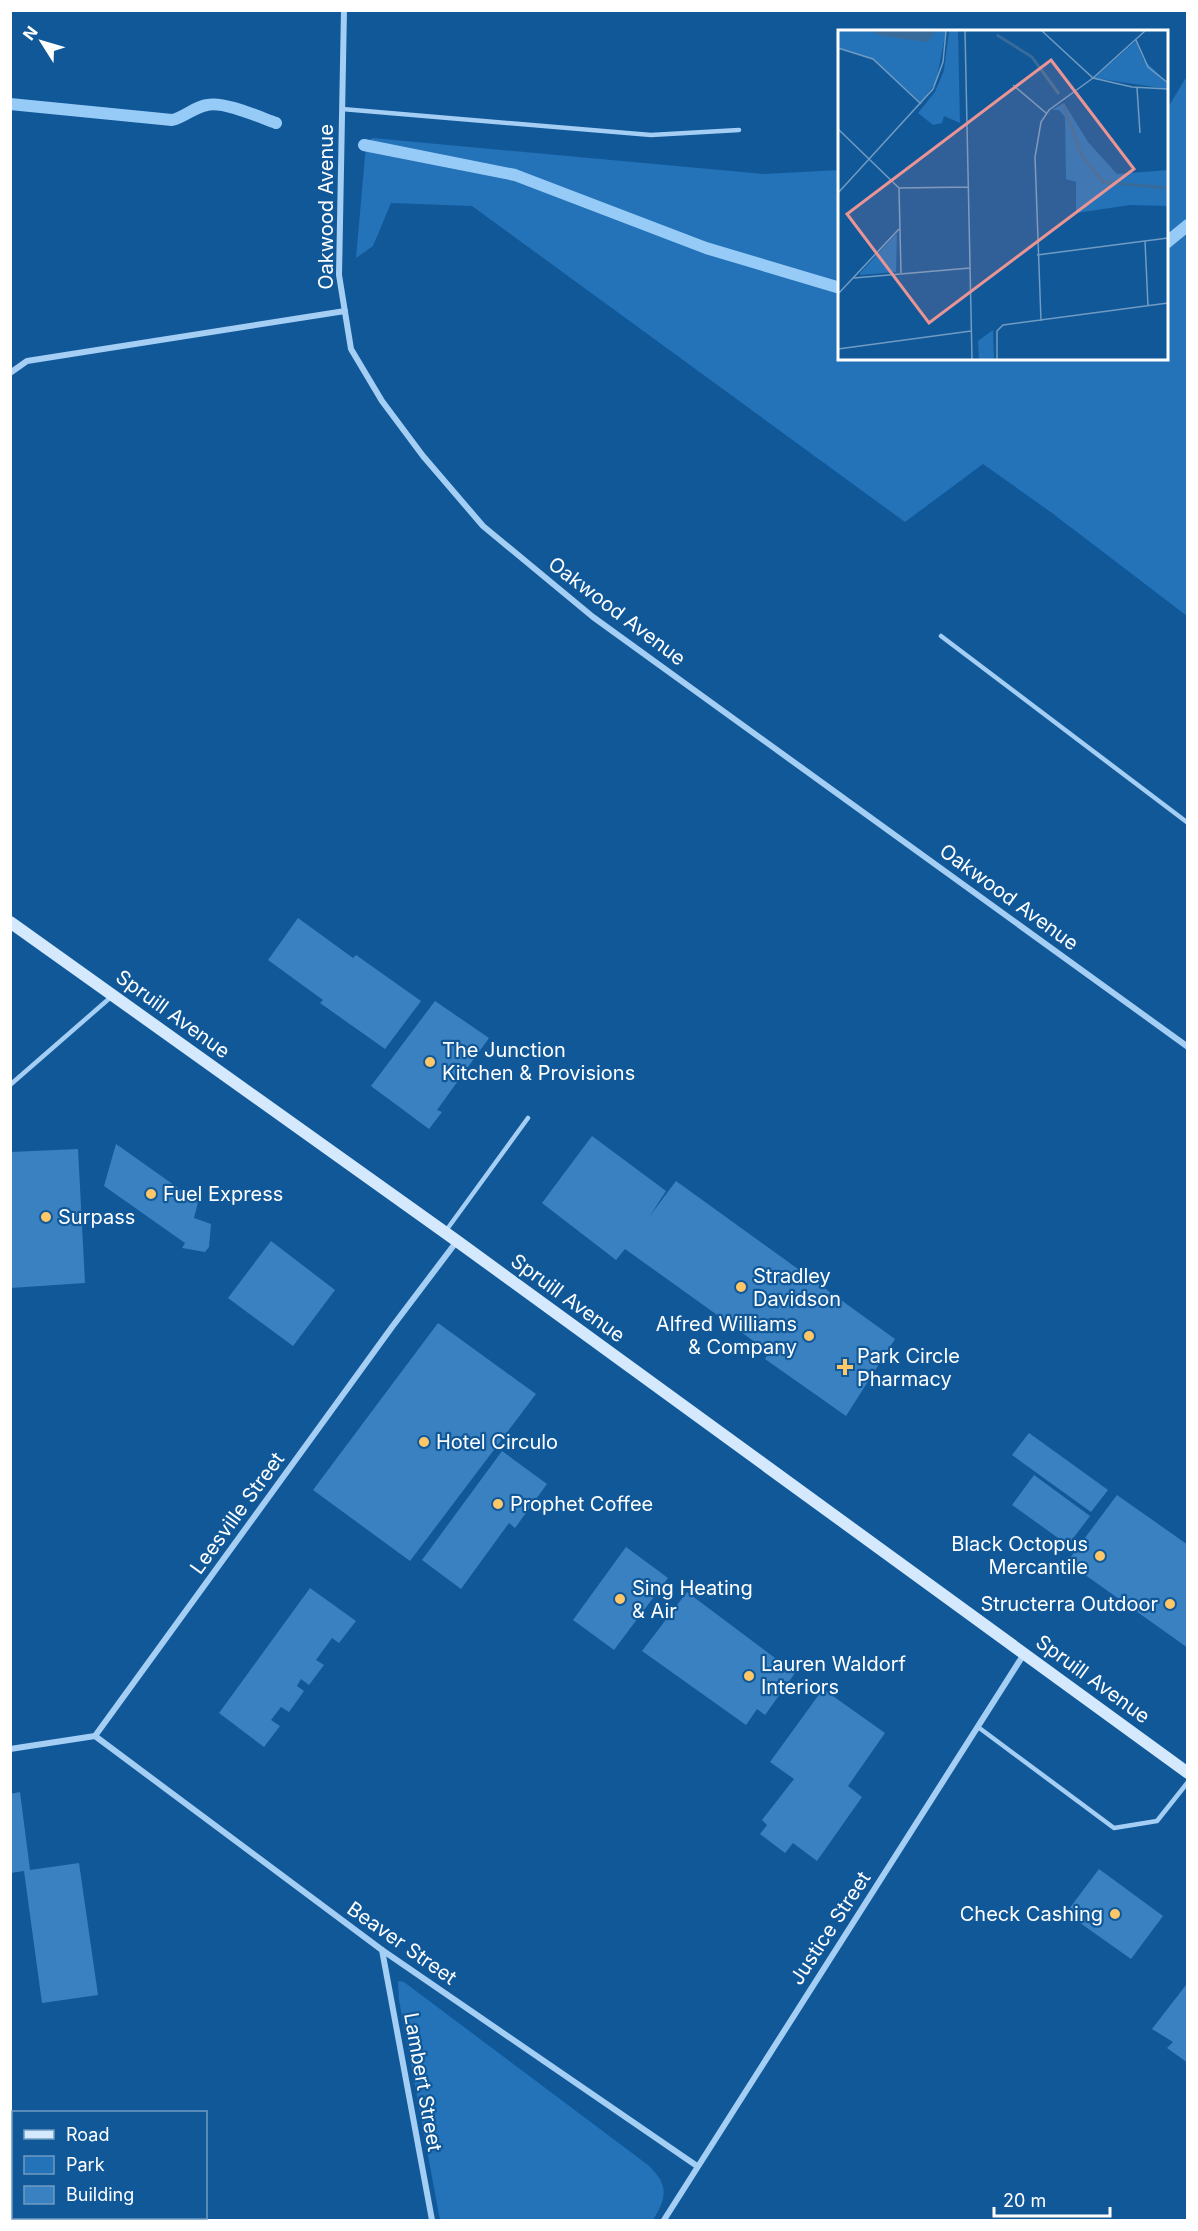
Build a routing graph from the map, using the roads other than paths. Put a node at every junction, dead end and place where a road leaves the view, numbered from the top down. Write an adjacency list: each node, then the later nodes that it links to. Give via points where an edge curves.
1 (344, 10): 2 (street, Oakwood Avenue)
2 (342, 109): 3 (lane, via 651,135); 4 (street, Oakwood Avenue, via 339,275)
3 (739, 130)
4 (345, 311): 5 (street, via 27,361); 10 (street, Oakwood Avenue, via 351,349 382,401 483,526 593,617)
5 (10, 373)
6 (942, 636): 7 (lane)
7 (1188, 823)
8 (10, 922): 9 (street, Spruill Avenue)
9 (113, 995): 11 (lane); 13 (street, Spruill Avenue)
10 (1188, 1047)
11 (10, 1085)
12 (528, 1118): 13 (lane)
13 (445, 1232): 14 (street, Spruill Avenue)
14 (457, 1241): 15 (street, Spruill Avenue); 17 (street, Leesville Street)
15 (1024, 1653): 16 (street, Justice Street); 19 (street, Spruill Avenue)
16 (978, 1727): 20 (lane, via 1114,1828 1157,1821); 22 (street, Justice Street)
17 (95, 1736): 18 (street); 21 (street, Beaver Street)
18 (10, 1749)
19 (1188, 1773)
20 (1188, 1782)
21 (382, 1950): 22 (street, Beaver Street); 23 (street, Lambert Street)
22 (697, 2166): 24 (street, Justice Street)
23 (432, 2220)
24 (664, 2220)

